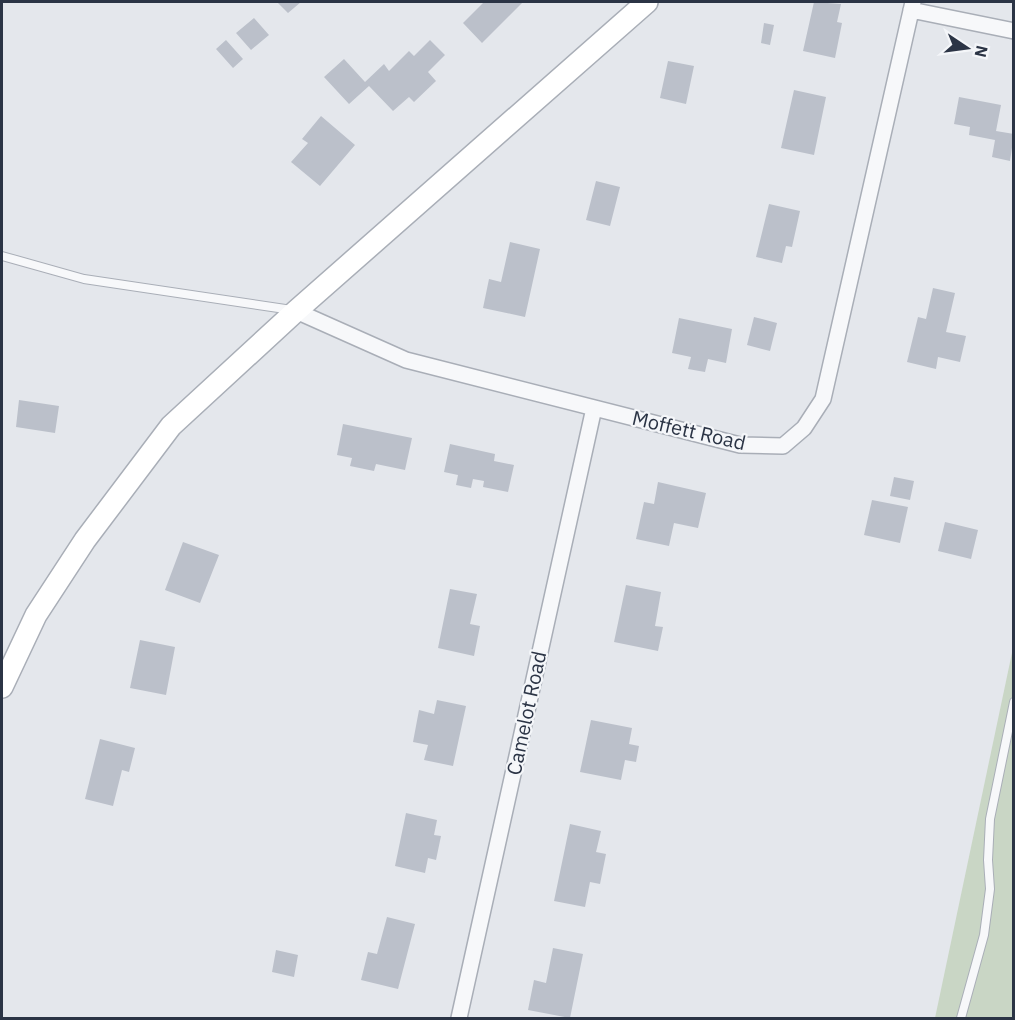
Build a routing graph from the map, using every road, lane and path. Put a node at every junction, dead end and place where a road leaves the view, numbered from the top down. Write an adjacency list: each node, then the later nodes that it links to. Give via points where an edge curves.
1 (647, 2): 5 (main road)
2 (912, 6): 3 (street, Moffett Road); 6 (street, Moffett Road, via 823,399 804,428 783,446 740,446)
3 (1014, 31)
4 (2, 256): 5 (lane, via 84,279)
5 (296, 311): 6 (street, Moffett Road, via 406,360); 7 (main road, via 171,426 85,540 36,615)
6 (594, 408): 9 (street, Camelot Road)
7 (2, 687)
8 (1014, 702): 10 (lane, via 990,819 990,889 984,935)
9 (459, 1018)
10 (961, 1018)

